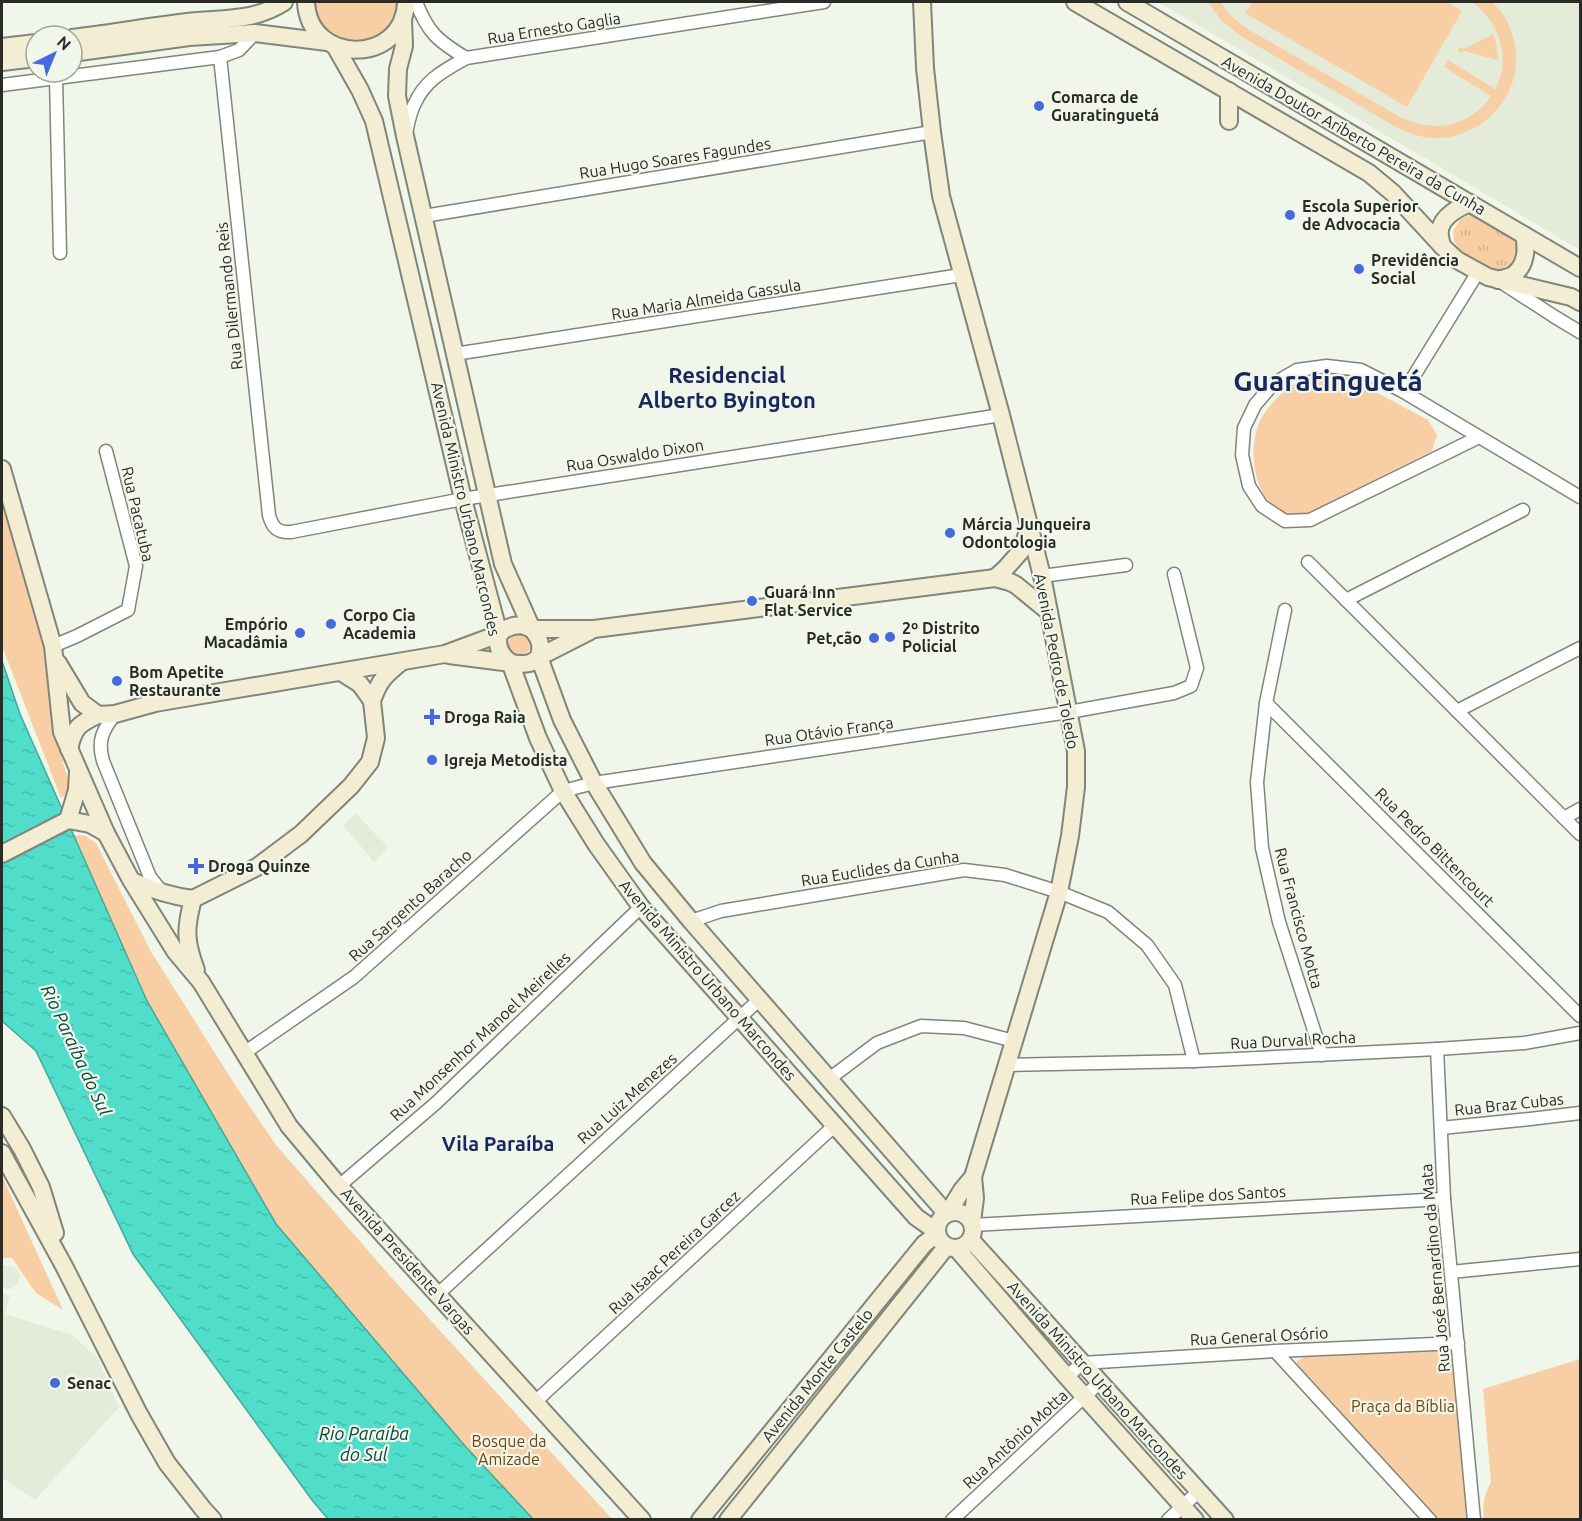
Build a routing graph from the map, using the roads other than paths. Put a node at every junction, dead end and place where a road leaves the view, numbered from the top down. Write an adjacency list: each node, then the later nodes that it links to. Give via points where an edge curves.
1 (254, 2): 9 (street)
2 (284, 2): 9 (street, via 253,16)
3 (825, 2): 18 (street, Rua Ernesto Gaglia)
4 (922, 2): 27 (street, Avenida Pedro de Toledo)
5 (1075, 2): 25 (street, Avenida Doutor Ariberto Pereira da Cunha)
6 (1126, 2): 29 (street, Avenida Doutor Ariberto Pereira da Cunha)
7 (304, 4): 14 (street, Avenida Ministro Urbano Marcondes, via 313,28)
8 (408, 6): 14 (street, via 392,35 375,47 355,51); 18 (street, via 421,13 432,33 448,48); 28 (street, Avenida Ministro Urbano Marcondes, via 397,96)
9 (230, 19): 10 (street)
10 (189, 29): 11 (street); 12 (street); 16 (street)
11 (255, 33): 14 (street); 17 (street, via 239,50)
12 (84, 37)
13 (24, 44): 15 (street)
14 (331, 44): 48 (street, Avenida Ministro Urbano Marcondes, via 374,121)
15 (2, 47)
16 (84, 51)
17 (220, 57): 21 (street); 51 (street, Rua Dilermando Reis, via 269,514)
18 (466, 58): 28 (street, via 428,82 413,106)
19 (24, 59): 20 (street)
20 (2, 62)
21 (84, 74)
22 (24, 81): 23 (street)
23 (2, 84)
24 (56, 84): 33 (street)
25 (1229, 91): 26 (street); 32 (street, Avenida Doutor Ariberto Pereira da Cunha, via 1369,173)
26 (1229, 120)
27 (932, 132): 30 (street, Rua Hugo Soares Fagundes); 36 (street, Avenida Pedro de Toledo, via 941,196)
28 (405, 136): 30 (street, Avenida Ministro Urbano Marcondes)
29 (1470, 203): 31 (street, Avenida Doutor Ariberto Pereira da Cunha); 32 (street, via 1443,222)
30 (424, 216): 40 (street, Avenida Ministro Urbano Marcondes)
31 (1524, 235): 34 (street, Avenida Doutor Ariberto Pereira da Cunha); 37 (street, via 1527,246 1522,265 1512,276)
32 (1442, 246): 35 (street, Avenida Doutor Ariberto Pereira da Cunha)
33 (60, 253)
34 (1581, 268)
35 (1478, 272): 37 (street, Avenida Doutor Ariberto Pereira da Cunha); 41 (street)
36 (961, 275): 40 (street, Rua Maria Almeida Gassula); 42 (street, Avenida Pedro de Toledo)
37 (1498, 280): 38 (street, Avenida Doutor Ariberto Pereira da Cunha); 39 (street, Avenida Doutor Ariberto Pereira da Cunha)
38 (1581, 302)
39 (1581, 332)
40 (455, 354): 46 (street, Avenida Ministro Urbano Marcondes)
41 (1404, 392): 43 (street); 43 (street, via 1361,370 1327,366 1297,370 1273,384 1255,405 1244,428 1242,455 1249,486 1262,506 1286,521 1310,520)
42 (1001, 415): 46 (street, Rua Oswaldo Dixon); 50 (street, Avenida Pedro de Toledo)
43 (1479, 436): 47 (street)
44 (106, 452): 64 (street, Rua Pacatuba, via 136,566 128,609)
45 (2, 469): 64 (street)
46 (488, 495): 48 (street, Rua Oswaldo Dixon); 60 (street, Avenida Ministro Urbano Marcondes, via 503,564)
47 (1581, 497)
48 (463, 499): 51 (street, Rua Oswaldo Dixon, via 291,532); 62 (street, Avenida Ministro Urbano Marcondes)
49 (1523, 510): 57 (street)
50 (1029, 528): 54 (street, Avenida Pedro de Toledo); 56 (street, via 1021,551)
51 (276, 530)
52 (1308, 562): 57 (street)
53 (1126, 565): 54 (street)
54 (1040, 570): 56 (street); 59 (street, Avenida Pedro de Toledo)
55 (1174, 574): 73 (street, Rua Otávio França, via 1197,668 1191,686 1174,693)
56 (1003, 576): 59 (street); 61 (street)
57 (1346, 600): 72 (street)
58 (1285, 610): 71 (street, Rua Francisco Motta)
59 (1049, 612): 73 (street, Avenida Pedro de Toledo)
60 (532, 629): 61 (street); 62 (street, via 513,626); 66 (street, Avenida Ministro Urbano Marcondes, via 542,648)
61 (594, 629): 66 (street)
62 (499, 634): 65 (street); 68 (street, Avenida Ministro Urbano Marcondes, via 499,648)
63 (1581, 648): 72 (street)
64 (54, 651): 75 (street, via 82,703); 76 (street, Avenida Presidente Vargas, via 62,732)
65 (445, 654): 67 (street); 68 (street)
66 (539, 657): 68 (street, via 528,664); 78 (street, Avenida Ministro Urbano Marcondes, via 562,720)
67 (401, 662): 69 (street); 70 (street, via 377,685)
68 (510, 662): 79 (street, Avenida Ministro Urbano Marcondes)
69 (341, 672): 70 (street, via 360,684); 74 (street, via 155,703)
70 (372, 701): 89 (street, via 376,738 370,762 351,786 301,834 257,867)
71 (1266, 703): 94 (street, Rua Pedro Bittencourt); 100 (street, Rua Francisco Motta, via 1257,783 1262,848 1280,922)
72 (1458, 711): 81 (street)
73 (1069, 712): 78 (street, Rua Otávio França); 87 (street, Avenida Pedro de Toledo, via 1076,751 1076,787)
74 (115, 714): 75 (street); 88 (street, via 104,729 99,747 150,877)
75 (98, 715): 76 (street, via 73,732)
76 (69, 749): 77 (street, Avenida Presidente Vargas)
77 (78, 767): 82 (street, via 77,790); 83 (street, Avenida Presidente Vargas)
78 (594, 783): 79 (street, Rua Sargento Baracho); 91 (street, Avenida Ministro Urbano Marcondes, via 643,863)
79 (563, 791): 90 (street, Avenida Ministro Urbano Marcondes); 99 (street, Rua Sargento Baracho, via 354,977)
80 (1581, 809): 81 (street)
81 (1564, 818): 84 (street)
82 (66, 821): 83 (street, via 78,820); 85 (street)
83 (106, 833): 86 (street, Avenida Presidente Vargas)
84 (1581, 834)
85 (2, 854)
86 (131, 880): 88 (street); 92 (street, Avenida Presidente Vargas, via 175,951)
87 (1059, 892): 91 (street, Rua Euclides da Cunha, via 1005,875 964,870 721,912); 97 (street, Avenida Pedro de Toledo); 101 (street, Rua Euclides da Cunha, via 1108,912 1147,945 1174,985)
88 (163, 893): 89 (street)
89 (193, 899): 92 (street, Avenida Presidente Vargas, via 186,937)
90 (641, 907): 95 (street, Avenida Ministro Urbano Marcondes); 110 (street, Rua Monsenhor Manoel Meirelles, via 436,1103)
91 (691, 921): 93 (street, Avenida Ministro Urbano Marcondes)
92 (201, 982): 99 (street, Avenida Presidente Vargas)
93 (760, 999): 95 (street, Rua Luiz Menezes); 103 (street, Avenida Ministro Urbano Marcondes)
94 (1581, 1016)
95 (739, 1019): 106 (street, Avenida Ministro Urbano Marcondes); 117 (street, Rua Luiz Menezes)
96 (1581, 1033): 98 (street, Rua Durval Rocha, via 1524,1043)
97 (1014, 1041): 102 (street, Avenida Pedro de Toledo); 103 (street, via 964,1028 921,1026 877,1043)
98 (1437, 1049): 100 (street, Rua Durval Rocha); 107 (street, Rua José Bernardino da Mata)
99 (244, 1053): 110 (street, Avenida Presidente Vargas, via 289,1126)
100 (1322, 1055): 101 (street, Rua Durval Rocha)
101 (1194, 1061): 102 (street, Rua Durval Rocha)
102 (1006, 1065): 109 (street, Avenida Pedro de Toledo)
103 (829, 1079): 112 (street, Avenida Ministro Urbano Marcondes)
104 (1581, 1113): 107 (street, Rua Braz Cubas)
105 (2, 1116): 115 (street, via 41,1187)
106 (834, 1126): 113 (street, Avenida Ministro Urbano Marcondes, via 916,1217); 124 (street, Rua Isaac Pereira Garcez)
107 (1441, 1128): 111 (street, Rua José Bernardino da Mata)
108 (2, 1153): 115 (street)
109 (973, 1177): 112 (street); 113 (street, via 975,1198)
110 (339, 1186): 117 (street, Avenida Presidente Vargas)
111 (1444, 1199): 113 (street, Rua Felipe dos Santos); 116 (street, Rua José Bernardino da Mata)
112 (947, 1213): 113 (street, via 938,1220); 113 (street, via 965,1214)
113 (956, 1235): 120 (street, Avenida Ministro Urbano Marcondes); 121 (street, Avenida Ministro Urbano Marcondes); 129 (street, Avenida Monte Castelo, via 924,1244); 130 (street, Avenida Monte Castelo)
114 (1581, 1259): 116 (street)
115 (64, 1266): 127 (street, via 167,1463)
116 (1451, 1272): 118 (street, Rua José Bernardino da Mata)
117 (438, 1294): 124 (street, Avenida Presidente Vargas)
118 (1458, 1343): 119 (street, Rua General Osório); 136 (street, Rua José Bernardino da Mata)
119 (1275, 1351): 120 (street, Rua General Osório); 135 (street)
120 (1082, 1363): 121 (street); 122 (street, Avenida Ministro Urbano Marcondes)
121 (1067, 1377): 123 (street, Avenida Ministro Urbano Marcondes)
122 (1100, 1382): 123 (street, Rua Antônio Motta); 125 (street, Avenida Ministro Urbano Marcondes)
123 (1085, 1396): 126 (street, Avenida Ministro Urbano Marcondes); 131 (street, Rua Antônio Motta)
124 (536, 1402): 128 (street, Avenida Presidente Vargas)
125 (1199, 1491): 126 (street); 134 (street, Avenida Ministro Urbano Marcondes)
126 (1183, 1506): 132 (street); 133 (street, Avenida Ministro Urbano Marcondes)
127 (213, 1520)
128 (642, 1520)
129 (700, 1520)
130 (728, 1520)
131 (952, 1520)
132 (1168, 1520)
133 (1195, 1520)
134 (1225, 1520)
135 (1430, 1520)
136 (1474, 1520)

